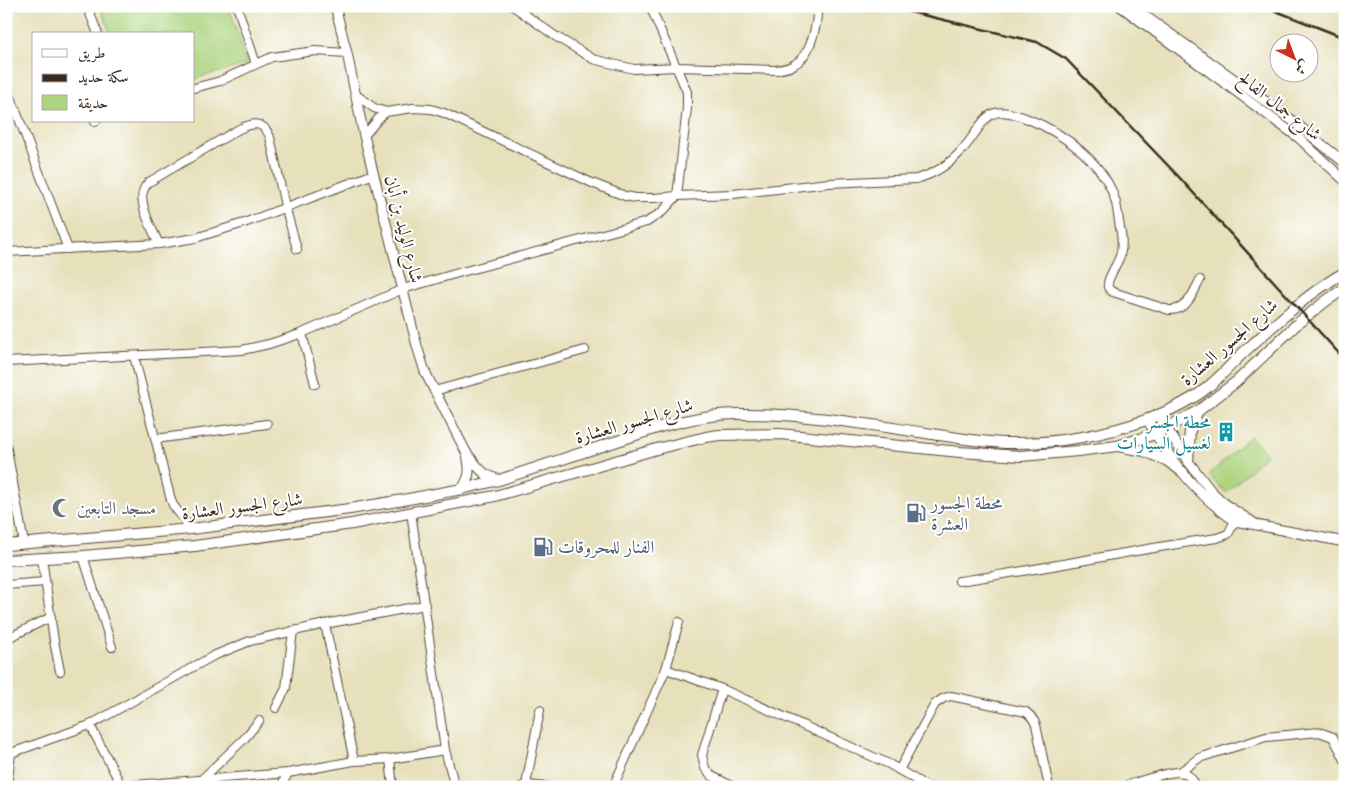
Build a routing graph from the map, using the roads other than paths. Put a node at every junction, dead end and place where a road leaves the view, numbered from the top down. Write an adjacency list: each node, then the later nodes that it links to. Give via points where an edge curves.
1 (87, 6): 9 (street)
2 (237, 6): 11 (street)
3 (335, 6): 10 (street, شارع الوليد بن أبان)
4 (513, 6): 12 (street, via 593,59 634,69)
5 (650, 6): 12 (street)
6 (817, 6): 12 (street, via 815,31 804,56 786,69)
7 (1120, 6): 20 (street, شارع جمال الفالح, via 1298,138)
8 (1130, 6): 18 (street, شارع جمال الفالح, via 1289,118)
9 (97, 32)
10 (347, 53): 11 (street, via 296,53 272,57); 15 (street, شارع الوليد بن أبان)
11 (256, 64): 14 (street)
12 (677, 67): 21 (street, via 686,92 687,108)
13 (6, 84): 25 (street)
14 (195, 88)
15 (356, 94): 16 (street, via 374,108); 17 (street, شارع الوليد بن أبان)
16 (386, 112): 17 (street); 21 (street, via 413,108 444,112 625,196)
17 (364, 136): 19 (street, شارع الوليد بن أبان)
18 (1345, 163)
19 (374, 174): 22 (street); 30 (street, شارع الوليد بن أبان)
20 (1345, 180)
21 (676, 196): 28 (street, via 916,179 946,165 991,115 1000,112 1015,114 1043,125 1074,145 1108,184 1116,202 1121,242 1120,256 1108,282 1109,289 1176,310 1190,299); 30 (street, via 662,212 646,222)
22 (286, 206): 23 (street, via 195,238); 23 (street, via 267,130 261,125 250,125 158,176 143,189 144,209); 24 (street)
23 (159, 244): 25 (street)
24 (297, 249)
25 (68, 250): 26 (street)
26 (6, 252)
27 (1345, 272): 38 (main road, شارع الجسور العشارة, via 1309,295 1203,391)
28 (1200, 280)
29 (1345, 288): 37 (main road, شارع الجسور العشارة, via 1298,323 1236,382)
30 (403, 290): 31 (street); 36 (street, شارع الوليد بن أبان, via 425,372)
31 (302, 333): 33 (street, via 242,350); 35 (street)
32 (584, 350): 36 (street)
33 (134, 356): 34 (street); 43 (street)
34 (6, 362)
35 (315, 384)
36 (434, 391): 46 (street, شارع الوليد بن أبان)
37 (1198, 411): 41 (main road, شارع الجسور العشارة); 47 (main road, via 1188,438)
38 (1159, 414): 39 (main road, شارع الجسور العشارة); 41 (street)
39 (1147, 419): 42 (street); 49 (main road, شارع الجسور العشارة, via 1082,436 1004,443 837,420 737,414 710,416 660,427)
40 (267, 424): 43 (street)
41 (1167, 429): 42 (main road, شارع الجسور العشارة); 47 (street)
42 (1155, 434): 45 (main road, شارع الجسور العشارة); 48 (street)
43 (155, 439): 56 (street, via 172,505)
44 (6, 444): 58 (street)
45 (1117, 446): 48 (main road, via 1144,451 1166,460); 52 (main road, شارع الجسور العشارة, via 1021,456 780,434 719,435 660,448 495,496)
46 (466, 452): 49 (street, شارع الوليد بن أبان, via 485,474); 50 (street, شارع الوليد بن أبان, via 469,474)
47 (1188, 461): 55 (street, via 1204,484 1226,506)
48 (1183, 472): 53 (street, via 1210,502)
49 (499, 480): 50 (main road, شارع الجسور العشارة)
50 (462, 489): 51 (main road, شارع الجسور العشارة)
51 (350, 509): 54 (main road); 56 (main road, شارع الجسور العشارة)
52 (411, 512): 54 (main road, شارع الجسور العشارة); 66 (street)
53 (1235, 521): 55 (street); 63 (street, via 1228,534 1217,538)
54 (352, 524): 60 (main road, شارع الجسور العشارة, via 195,546)
55 (1261, 527): 57 (street)
56 (191, 529): 58 (main road, شارع الجسور العشارة)
57 (1345, 542)
58 (24, 544): 59 (main road, شارع الجسور العشارة)
59 (6, 545)
60 (83, 556): 61 (main road, شارع الجسور العشارة); 72 (street)
61 (42, 558): 62 (main road, شارع الجسور العشارة); 64 (street)
62 (6, 560)
63 (959, 581)
64 (45, 582): 65 (street); 67 (street)
65 (6, 585)
66 (425, 605): 69 (street); 80 (street)
67 (51, 617): 71 (street); 74 (street)
68 (679, 622): 73 (street)
69 (325, 624): 70 (street); 83 (street)
70 (293, 631): 76 (street, via 286,688); 79 (street, via 250,641 213,656)
71 (6, 639)
72 (112, 648)
73 (666, 669): 75 (street); 96 (street)
74 (60, 672)
75 (722, 689): 85 (street); 97 (street, via 702,755 705,768 712,776)
76 (276, 708)
77 (540, 710): 89 (street)
78 (259, 721): 88 (street)
79 (90, 725): 81 (street); 91 (street)
80 (445, 750): 82 (street); 94 (street)
81 (9, 754): 90 (street)
82 (390, 759): 83 (street); 93 (street)
83 (354, 760): 87 (street)
84 (1345, 760): 86 (street, via 1333,738 1319,732 1266,738 1199,758)
85 (899, 770): 98 (street); 99 (street, via 934,704 951,696 1030,715 1035,721)
86 (1180, 772): 100 (street); 101 (street, via 1194,781)
87 (288, 773): 88 (street); 92 (street)
88 (202, 780): 91 (street)
89 (524, 786): 95 (street)
90 (7, 787)
91 (122, 787)
92 (281, 787)
93 (393, 787)
94 (455, 787)
95 (548, 787)
96 (613, 787)
97 (734, 787)
98 (928, 787)
99 (1049, 787)
100 (1122, 787)
101 (1196, 787)

